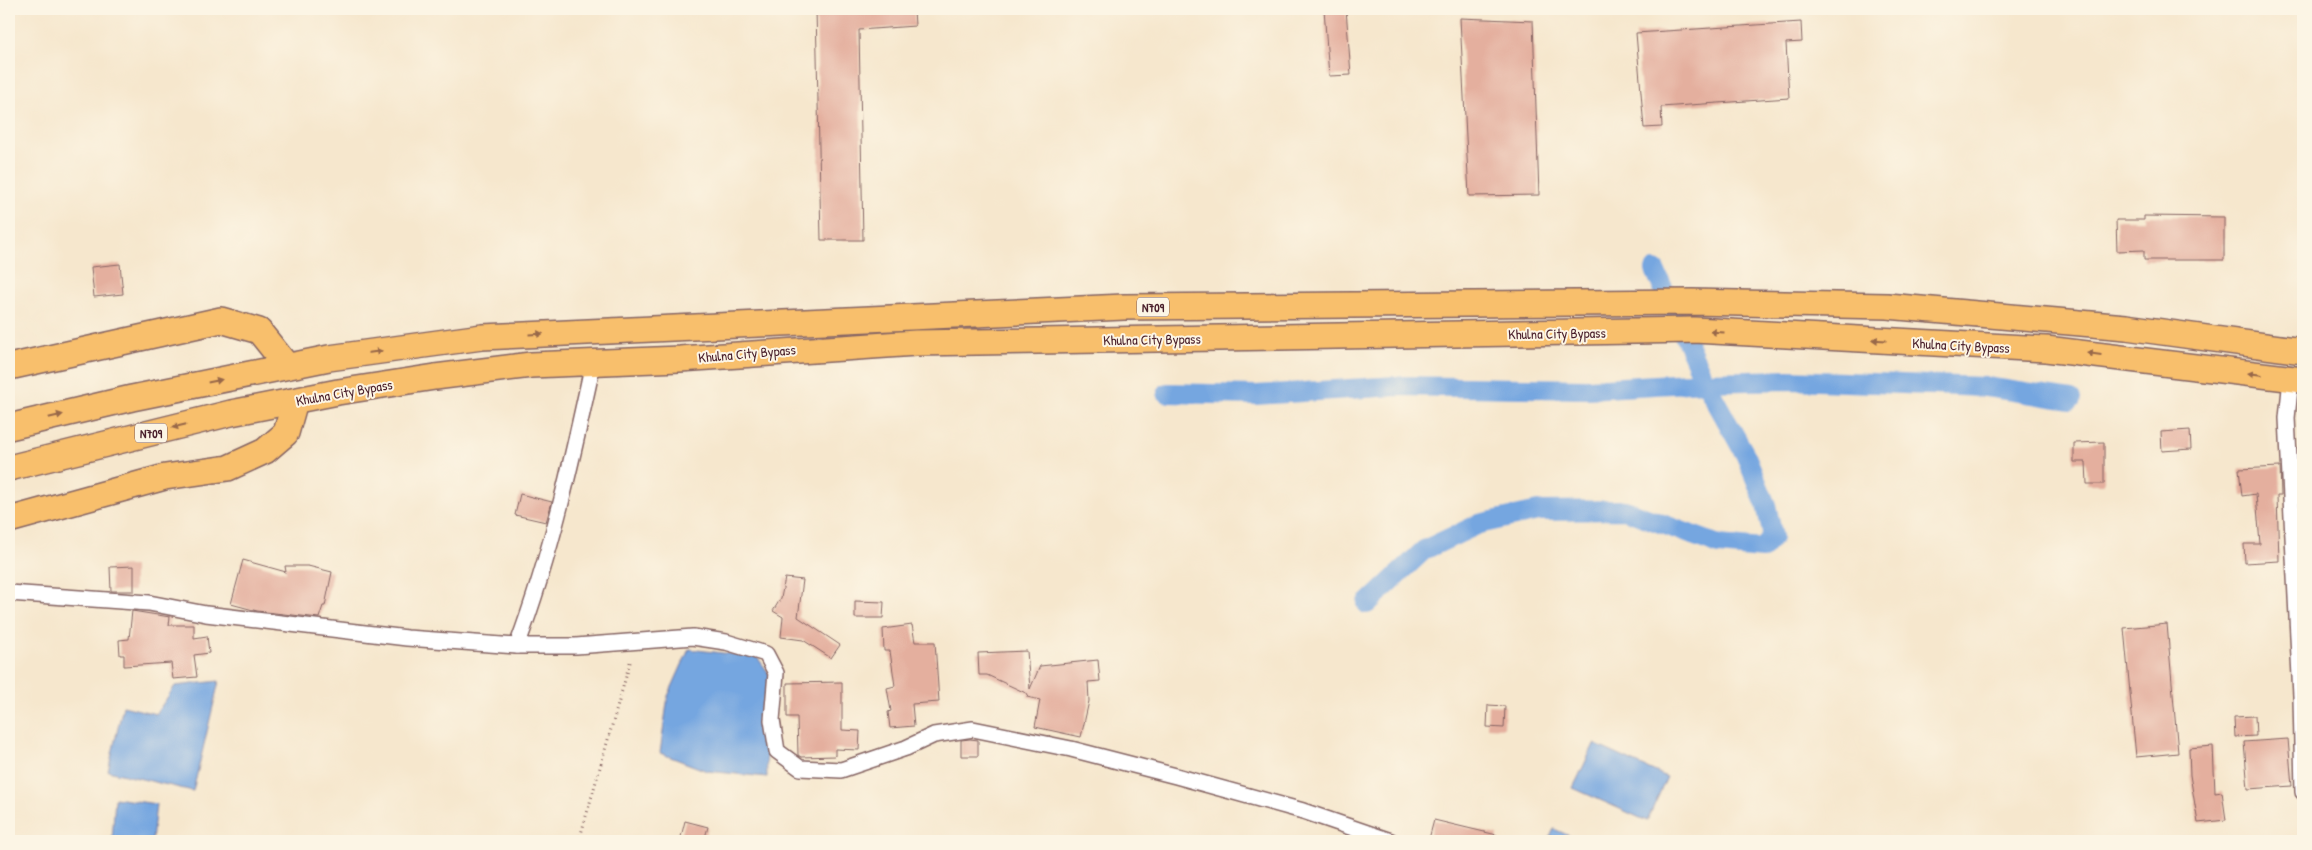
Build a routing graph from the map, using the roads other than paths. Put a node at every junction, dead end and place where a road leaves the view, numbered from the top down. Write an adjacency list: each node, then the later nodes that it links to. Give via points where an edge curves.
1 (2303, 351): 3 (highway, Khulna City Bypass / N709, one-way to 1, via 482,336 631,328 1124,307 1692,302 1887,306 2126,327)
2 (593, 363): 5 (highway, Khulna City Bypass / N709, one-way to 2, via 2046,348 1694,330 916,343); 6 (highway, Khulna City Bypass / N709, via 445,376); 11 (street, via 564,496)
3 (287, 366): 4 (highway, via 259,331 221,320); 7 (highway, Khulna City Bypass / N709, one-way to 3)
4 (9, 367)
5 (2297, 380): 12 (street, via 2287,418)
6 (295, 401): 8 (highway, Khulna City Bypass / N709, one-way to 8, via 231,413); 9 (highway, via 286,433 265,451 228,468 166,477)
7 (9, 427)
8 (9, 468)
9 (9, 520)
10 (9, 593): 11 (street, via 149,603 296,626)
11 (517, 646): 13 (street, via 576,646 694,637 766,654 776,673 772,720 777,751 800,768 841,770 891,754 934,735 973,729 1071,749 1176,776 1302,811)
12 (2303, 792)
13 (1391, 841)

